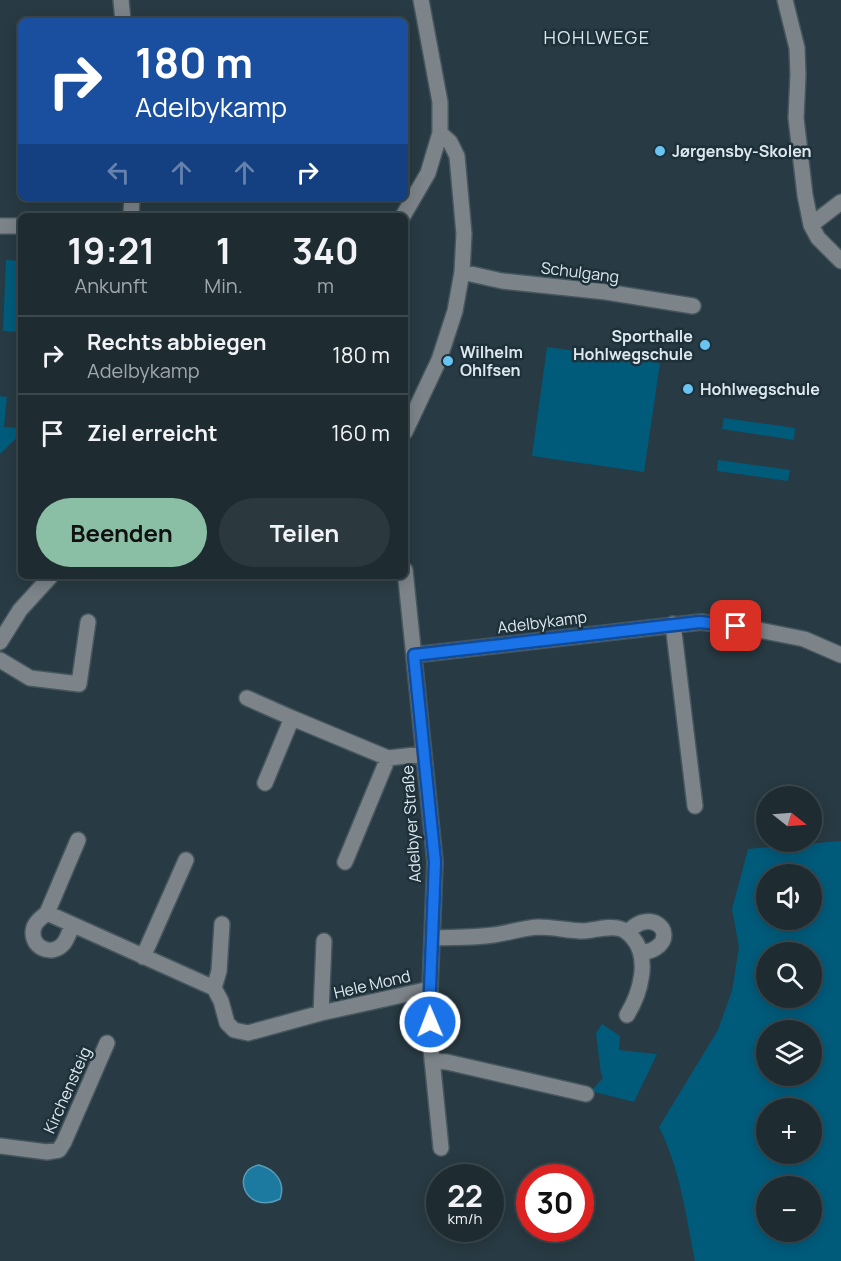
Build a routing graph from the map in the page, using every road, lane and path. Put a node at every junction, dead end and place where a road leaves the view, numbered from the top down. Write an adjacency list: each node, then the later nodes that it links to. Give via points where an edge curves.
1 (120, 0): 4 (street)
2 (421, 0): 5 (street, via 440,102)
3 (784, 0): 8 (street, via 797,48 796,117)
4 (123, 18)
5 (440, 133): 7 (street, via 428,173); 12 (street, via 457,156 464,234)
6 (841, 202): 8 (street)
7 (405, 213)
8 (811, 225): 11 (street)
9 (0, 226): 10 (street)
10 (18, 226)
11 (841, 261)
12 (462, 272): 13 (street, Schulgang, via 502,281); 14 (street, via 441,355)
13 (693, 306)
14 (408, 428)
15 (48, 579): 19 (street, via 20,610)
16 (406, 579): 20 (street, Adelbyer Straße)
17 (88, 622): 22 (street, via 79,684 30,678)
18 (673, 624): 20 (street, Adelbykamp); 21 (street, Adelbykamp, via 718,623 777,633 804,639); 28 (street)
19 (0, 642)
20 (414, 655): 25 (street, Adelbyer Straße)
21 (841, 655)
22 (0, 660)
23 (247, 698): 24 (street)
24 (292, 718): 26 (street); 27 (street)
25 (424, 754): 26 (street); 36 (street, Adelbyer Straße, via 435,862)
26 (388, 758): 31 (street)
27 (265, 783)
28 (695, 806)
29 (78, 840): 32 (street)
30 (186, 860): 39 (street)
31 (345, 862)
32 (47, 913): 34 (street); 34 (street, via 34,927 33,936 45,950 55,950 64,943)
33 (222, 924): 40 (street)
34 (72, 925): 39 (street)
35 (627, 932): 36 (street, via 608,927 577,931 538,927 492,935); 38 (street); 38 (street, via 644,922 661,926 663,942 658,948)
36 (432, 938): 41 (street, Adelbyer Straße)
37 (324, 941): 42 (street, Hele Mond)
38 (641, 952): 43 (street, via 640,985)
39 (143, 957): 40 (street)
40 (214, 988): 42 (street, Hele Mond, via 227,1023 234,1030 248,1033)
41 (430, 989): 42 (street, Hele Mond); 45 (street, Adelbyer Straße)
42 (321, 1013)
43 (627, 1015)
44 (107, 1043): 47 (street, Kirchensteig, via 59,1150)
45 (432, 1061): 46 (street); 48 (street, Adelbyer Straße)
46 (586, 1094)
47 (0, 1146)
48 (441, 1148)

